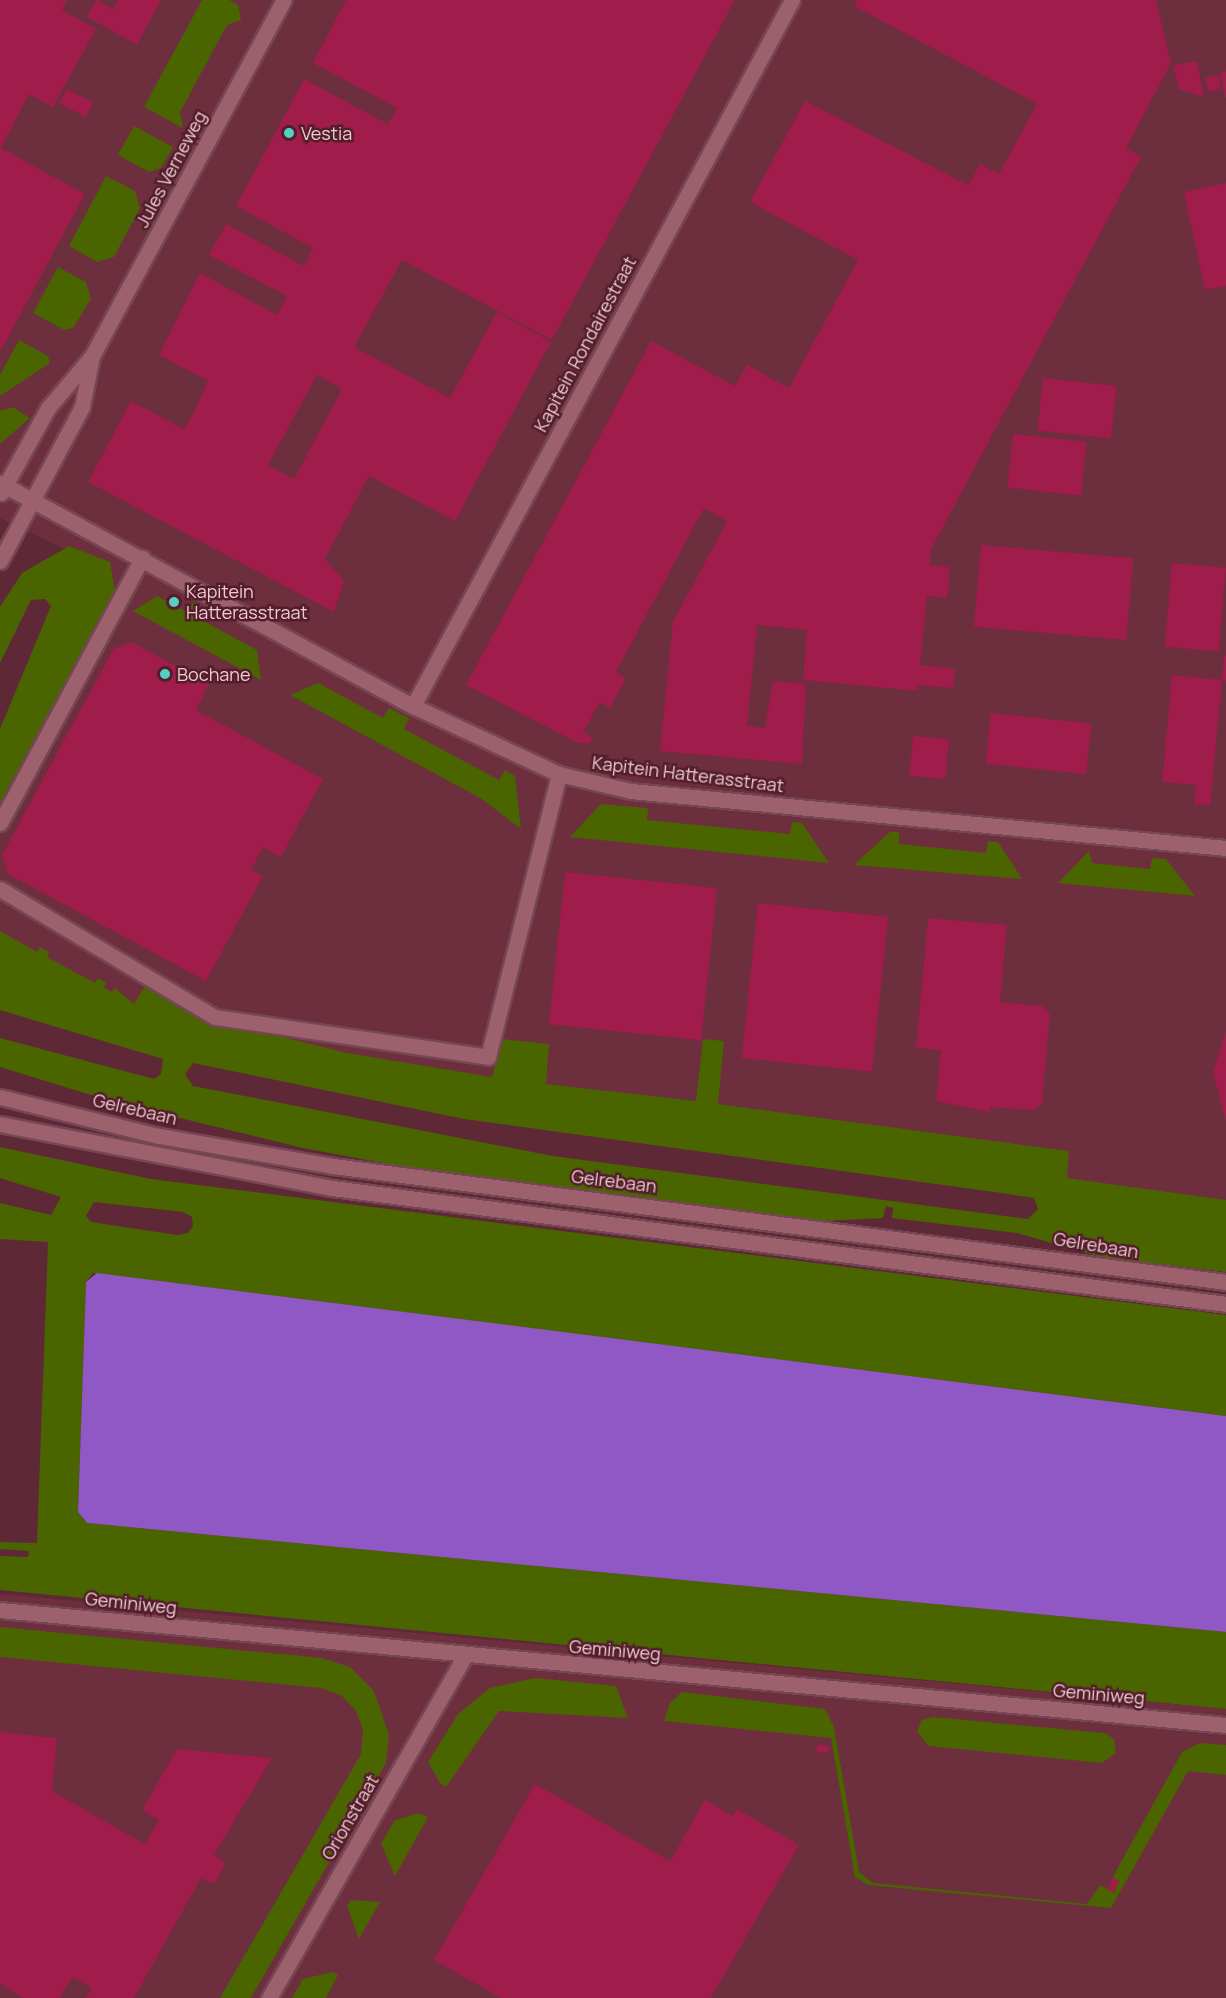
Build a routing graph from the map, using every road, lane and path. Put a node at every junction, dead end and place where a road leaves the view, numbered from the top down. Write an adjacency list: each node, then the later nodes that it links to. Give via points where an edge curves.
1 (284, 0): 3 (street, Jules Verneweg)
2 (792, 0): 8 (street, Kapitein Rondairestraat)
3 (92, 356): 4 (street, Jules Verneweg, via 48,408); 5 (street, Jules Verneweg, via 82,407)
4 (2, 487): 5 (street, Kapitein Hatterasstraat)
5 (31, 499): 6 (street, Kapitein Hatterasstraat); 7 (street, Jules Verneweg)
6 (142, 558): 8 (street, Kapitein Hatterasstraat); 10 (street)
7 (0, 561)
8 (413, 706): 9 (street, Kapitein Hatterasstraat)
9 (559, 774): 11 (street, Kapitein Hatterasstraat, via 631,791); 12 (street, via 488,1057 215,1017)
10 (0, 823)
11 (1226, 848)
12 (0, 890)
13 (0, 1097): 15 (street, Gelrebaan, via 159,1136 333,1166)
14 (0, 1124): 16 (street, via 332,1188)
15 (1226, 1282)
16 (1226, 1304)
17 (0, 1610): 18 (street, Geminiweg)
18 (465, 1656): 19 (street, Geminiweg); 20 (street, Orionstraat)
19 (1226, 1725)
20 (269, 1998)

